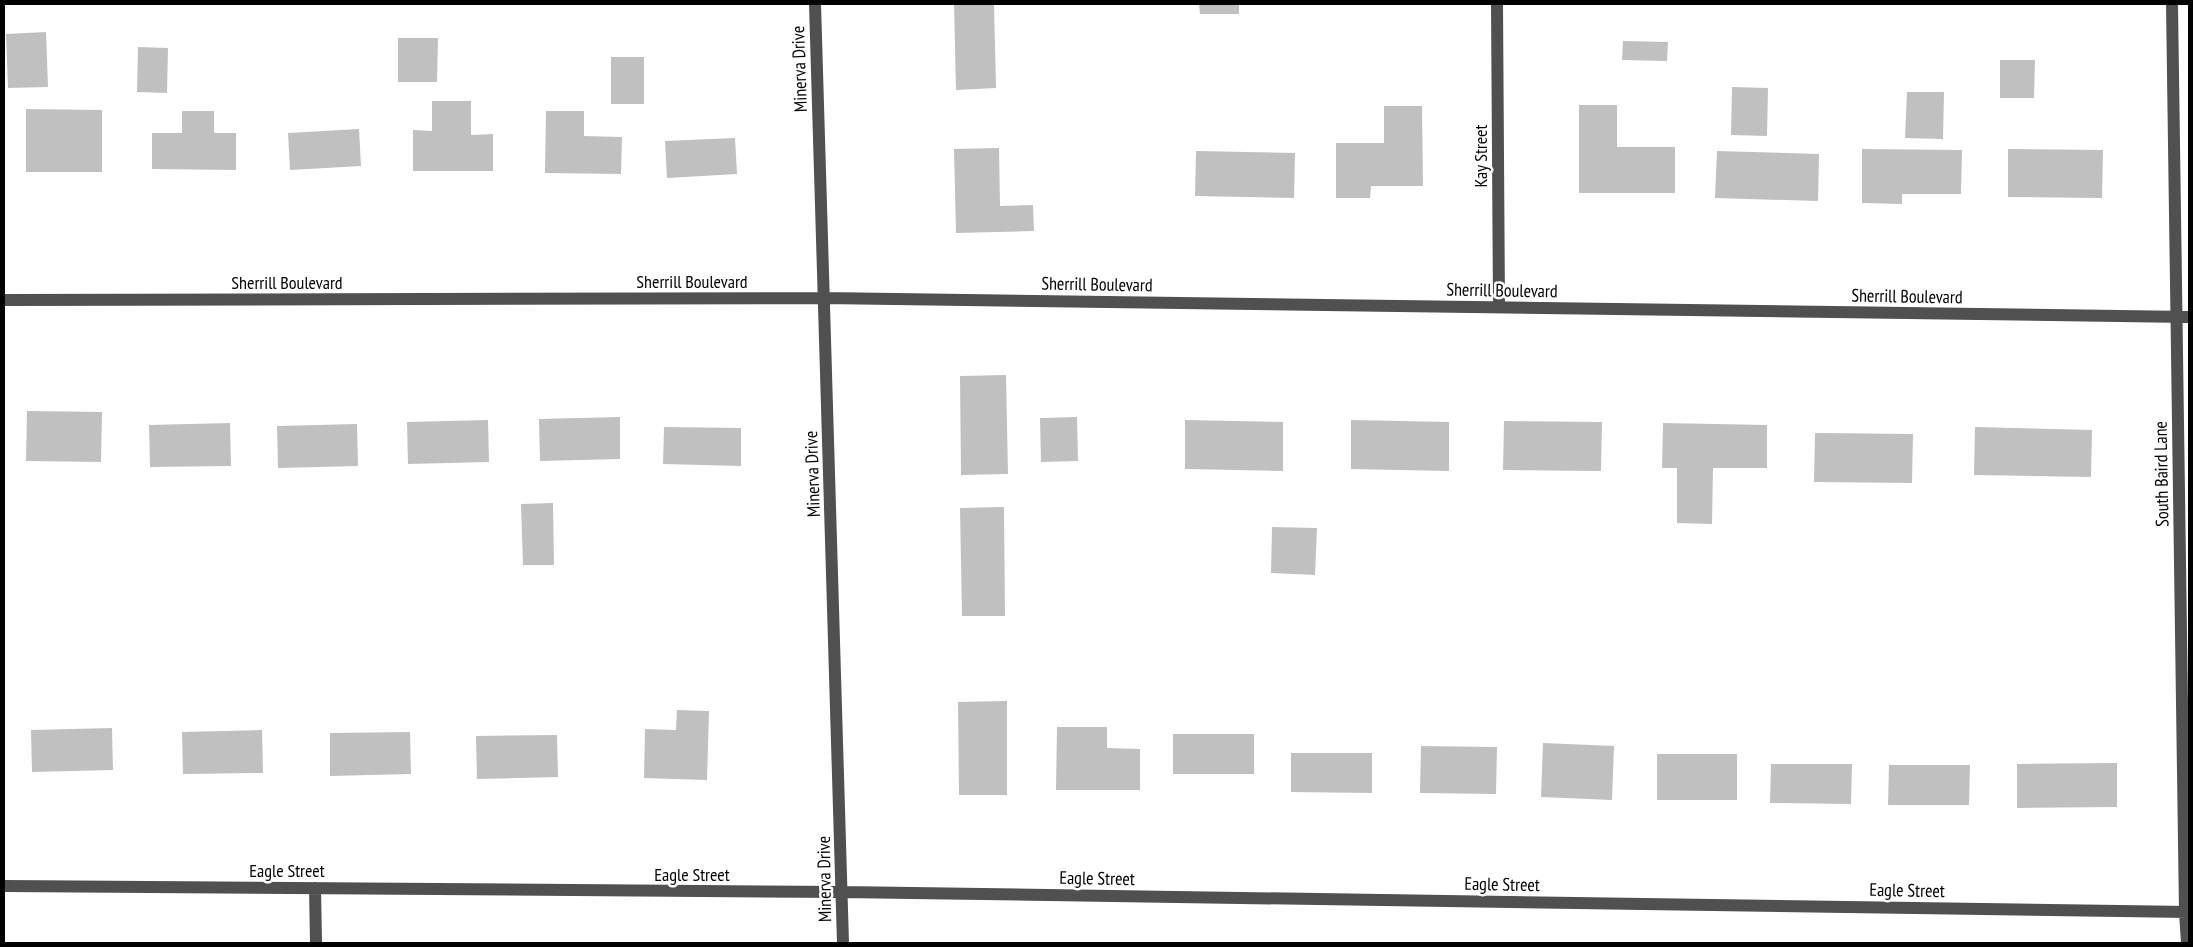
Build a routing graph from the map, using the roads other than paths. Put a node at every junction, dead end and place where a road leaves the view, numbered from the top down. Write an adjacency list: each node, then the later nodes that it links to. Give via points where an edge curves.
1 (815, 4): 4 (street, Minerva Drive)
2 (1497, 4): 6 (street, Kay Street)
3 (2172, 4): 7 (street, South Baird Lane)
4 (824, 298): 5 (street, Sherrill Boulevard); 6 (street, Sherrill Boulevard); 11 (street, Minerva Drive)
5 (4, 300)
6 (1499, 307): 7 (street, Sherrill Boulevard)
7 (2176, 317): 8 (street, Sherrill Boulevard); 12 (street, South Baird Lane)
8 (2189, 317)
9 (4, 886): 10 (street, Eagle Street)
10 (315, 888): 11 (street, Eagle Street); 13 (street)
11 (842, 892): 12 (street, Eagle Street); 14 (street, Minerva Drive)
12 (2187, 912): 15 (street, South Baird Lane)
13 (316, 943)
14 (843, 943)
15 (2187, 943)

